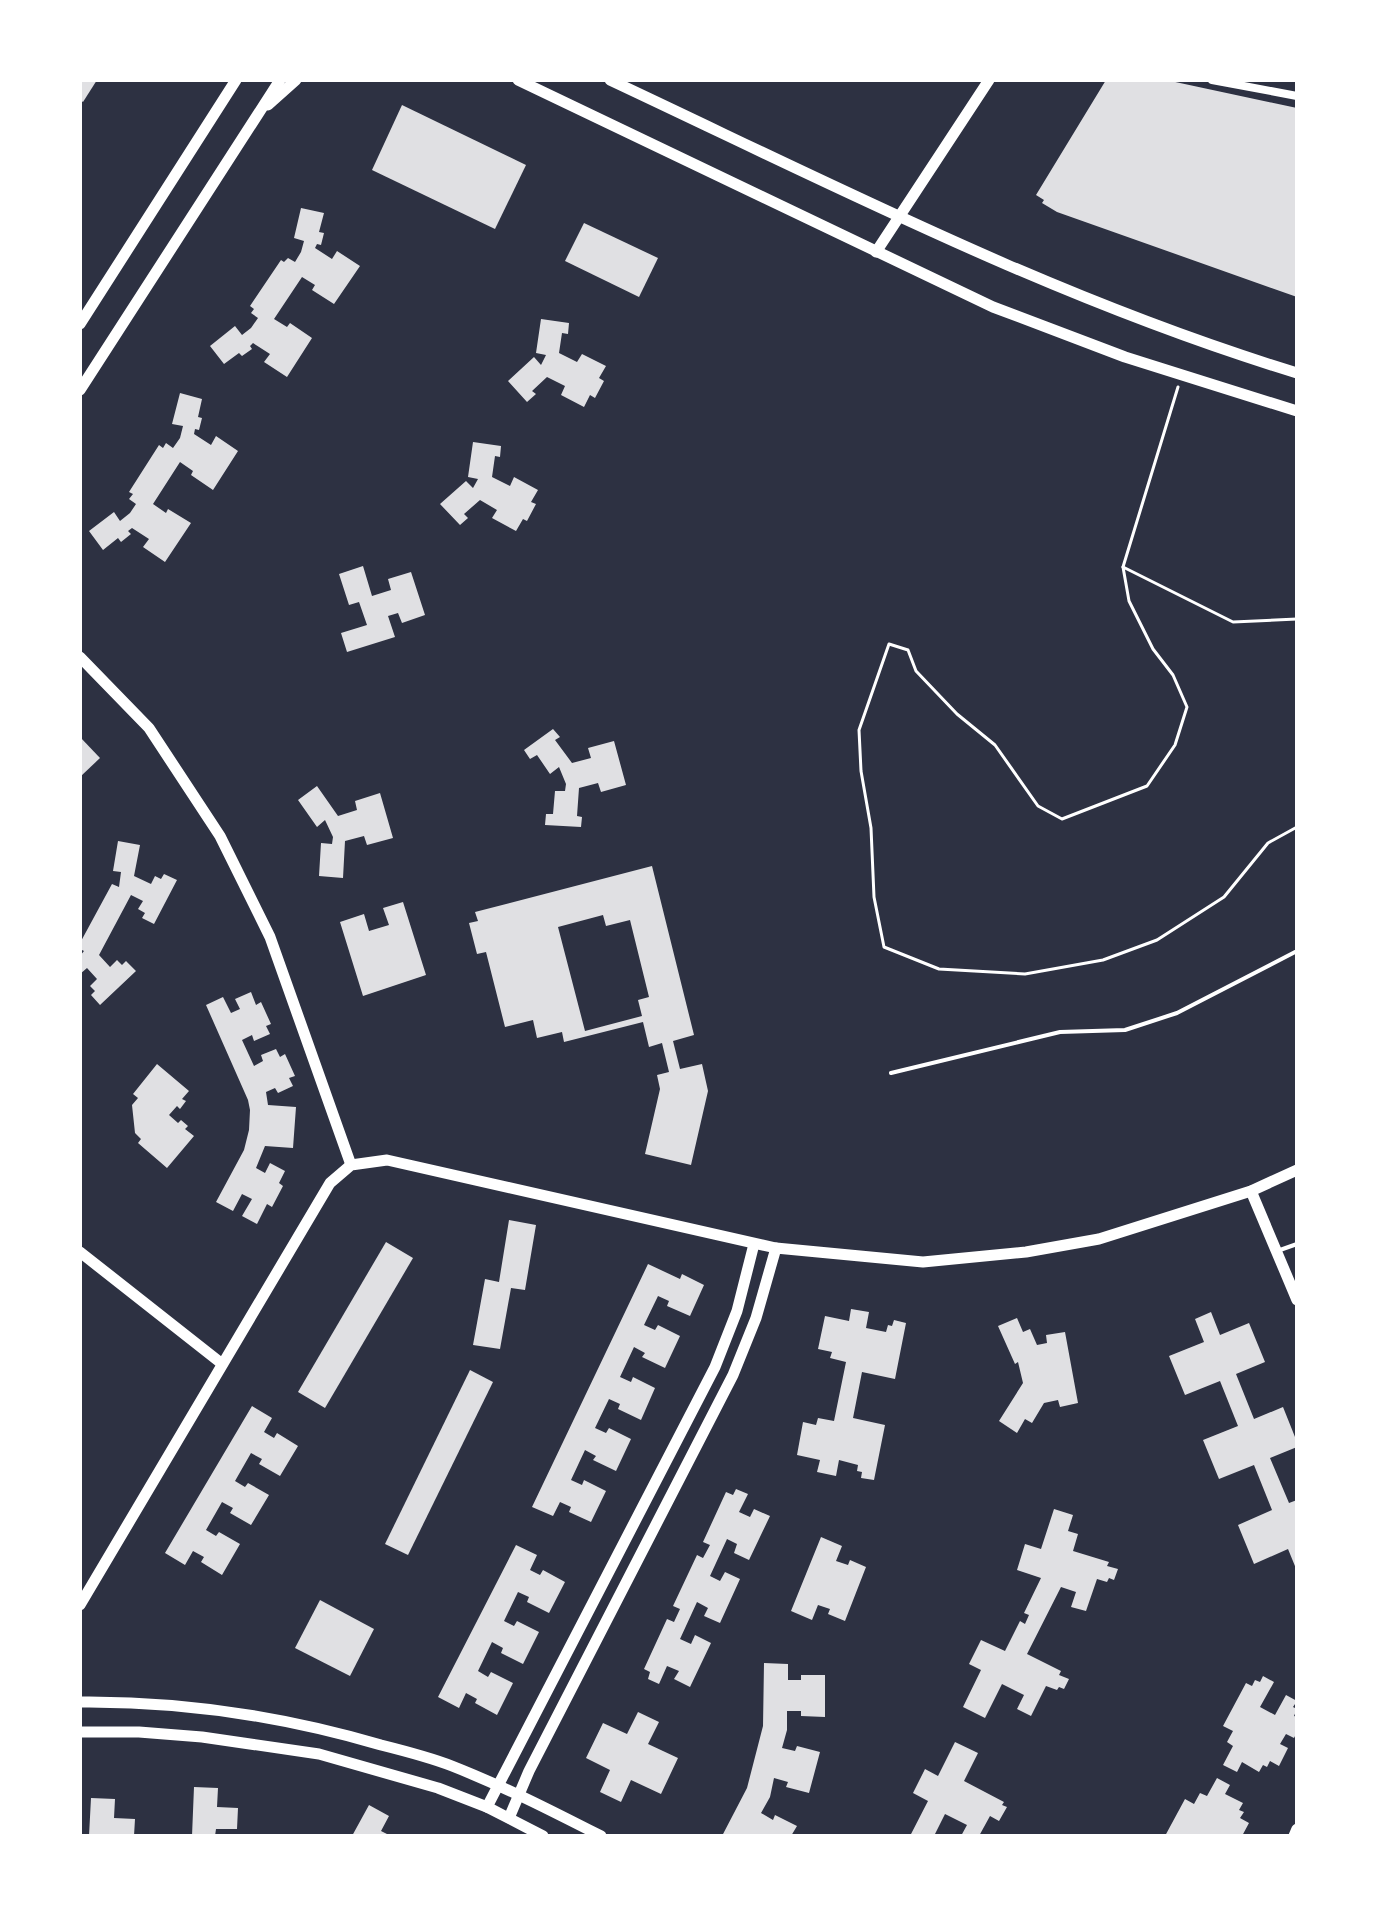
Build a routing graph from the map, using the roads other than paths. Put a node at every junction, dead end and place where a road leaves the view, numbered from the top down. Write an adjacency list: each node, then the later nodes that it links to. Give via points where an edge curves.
1 (234, 80): 12 (street)
2 (280, 80): 9 (street)
3 (296, 80): 9 (street)
4 (518, 80): 11 (street)
5 (610, 80): 10 (street)
6 (989, 80): 10 (street)
7 (1212, 80): 8 (street)
8 (1297, 96)
9 (256, 116): 14 (street)
10 (898, 216): 11 (street); 13 (street, via 1105,307)
11 (876, 252): 15 (street, via 1059,334)
12 (80, 324)
13 (1297, 373)
14 (80, 390)
15 (1297, 411)
16 (80, 657): 19 (street, via 149,728 220,836 270,937)
17 (1297, 951): 18 (lane, via 1177,1013 1125,1030 1060,1032)
18 (891, 1073)
19 (351, 1165): 22 (street, via 387,1160); 28 (street, via 330,1183)
20 (1297, 1170): 21 (street)
21 (1251, 1191): 24 (street, via 1099,1239 1026,1252 923,1262); 25 (street)
22 (754, 1244): 24 (street); 32 (street, via 737,1311 715,1367)
23 (1297, 1244): 25 (lane)
24 (776, 1248): 33 (street, via 733,1375)
25 (1277, 1251): 27 (street)
26 (80, 1252): 28 (street)
27 (1297, 1300)
28 (221, 1363): 29 (street)
29 (80, 1605)
30 (80, 1702): 32 (street, via 159,1703 264,1715 448,1764)
31 (80, 1732): 34 (street, via 202,1737 319,1754)
32 (499, 1785): 33 (street); 34 (street)
33 (518, 1795): 35 (street); 38 (street)
34 (487, 1807): 35 (street)
35 (509, 1818): 37 (street)
36 (1297, 1829): 39 (street)
37 (543, 1836)
38 (601, 1836)
39 (1294, 1836)

